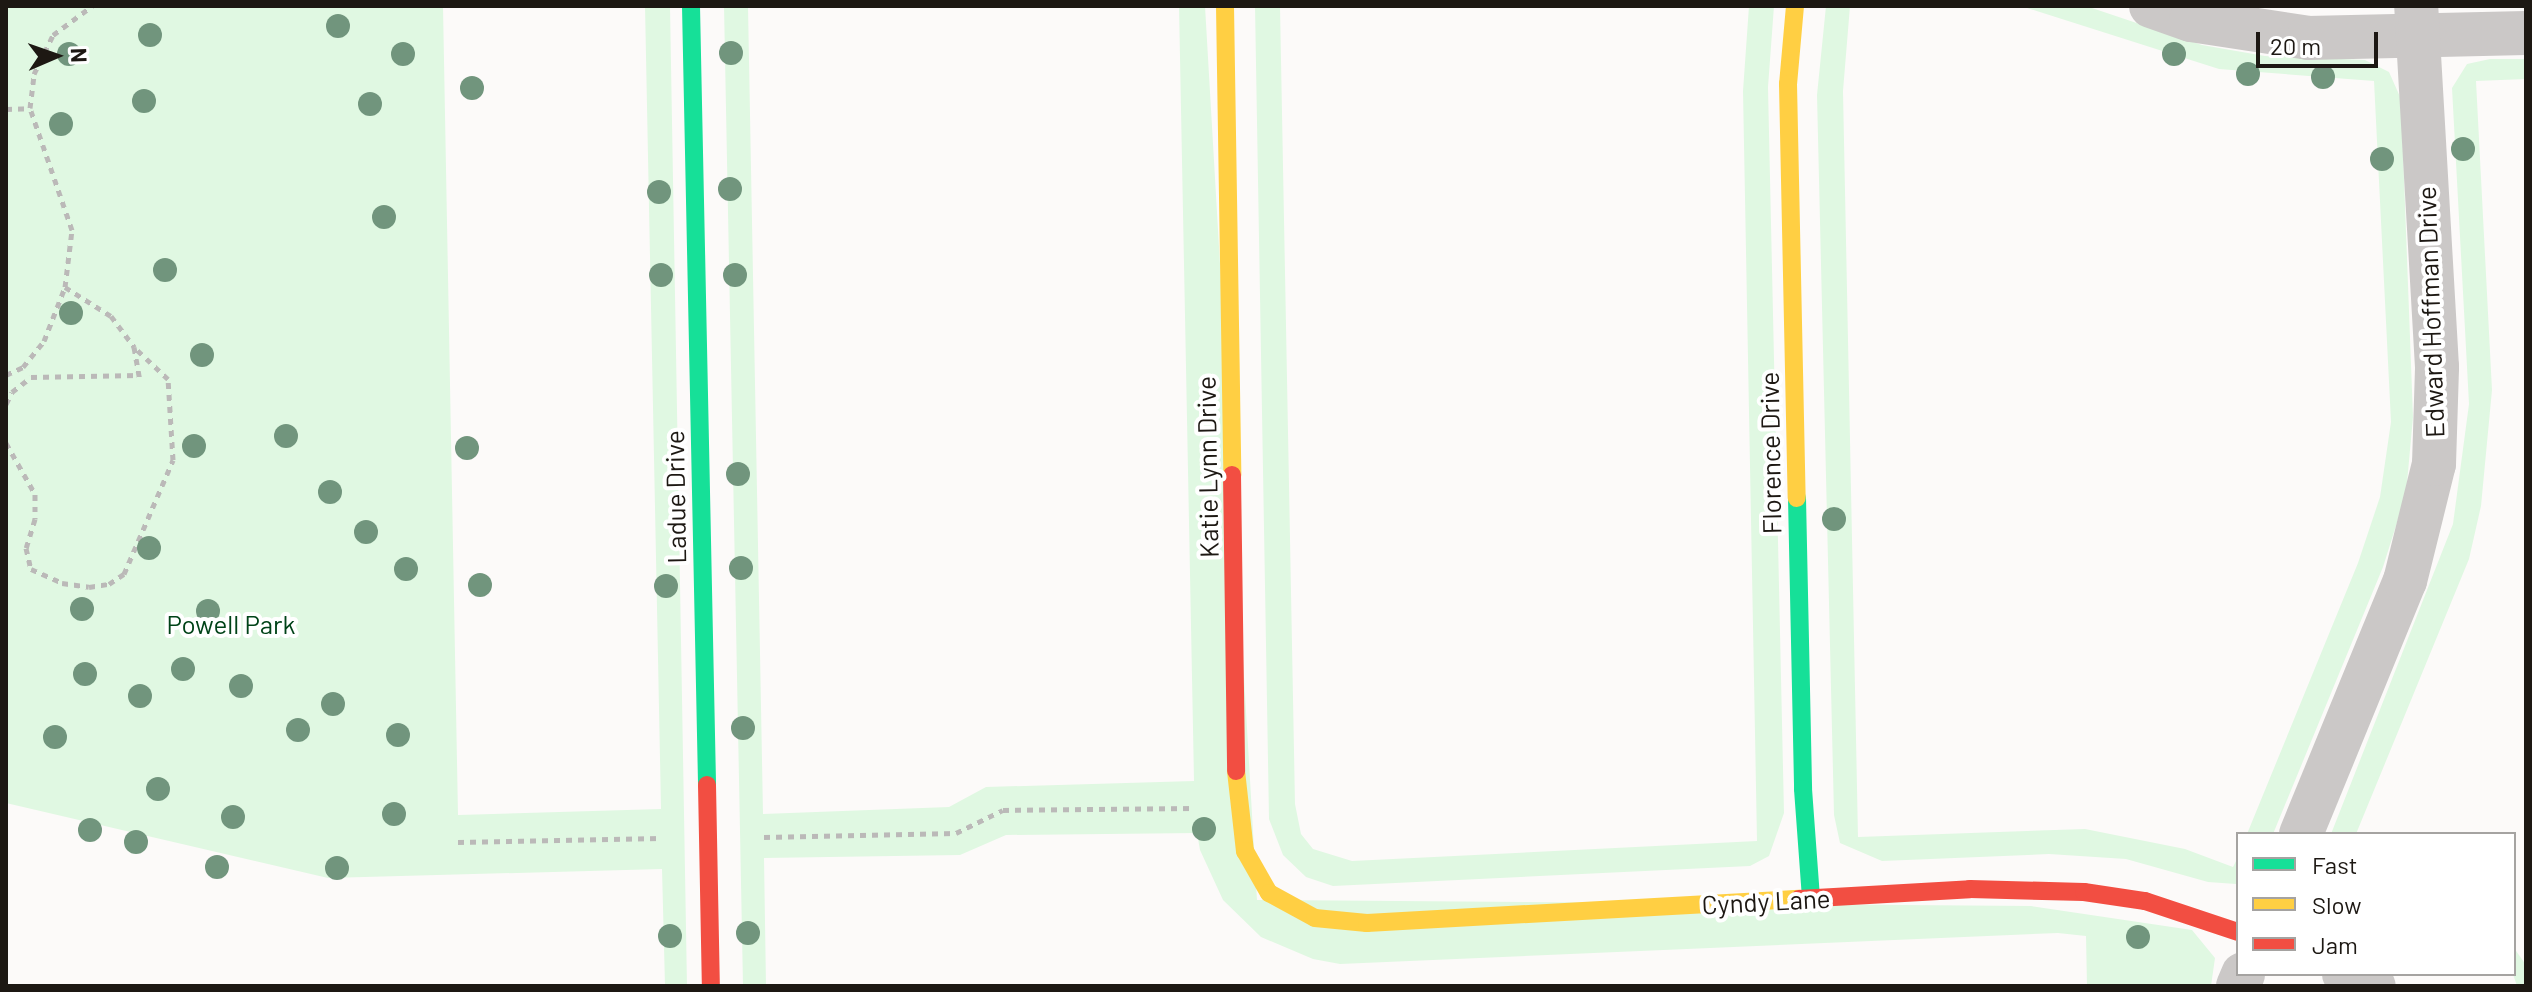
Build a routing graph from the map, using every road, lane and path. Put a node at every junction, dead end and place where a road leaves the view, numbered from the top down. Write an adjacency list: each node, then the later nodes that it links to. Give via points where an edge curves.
1 (92, 6): 8 (path, via 53,35 34,74)
2 (691, 6): 26 (street, Ladue Drive)
3 (1225, 6): 23 (street, Katie Lynn Drive, via 1236,796 1253,872)
4 (1795, 6): 22 (street, Florence Drive, via 1788,84 1803,789)
5 (2151, 6): 6 (street, via 2252,32)
6 (2416, 21): 7 (street); 18 (street, Edward Hoffman Drive, via 2437,367 2434,464 2405,581)
7 (2526, 33)
8 (30, 108): 9 (path); 10 (path, via 72,230)
9 (6, 109)
10 (65, 287): 11 (path, via 111,316); 12 (path, via 44,341)
11 (134, 347): 14 (path, via 140,378); 16 (path, via 168,379 173,460 124,574 109,584 89,587 62,583 31,569 26,548 35,519 35,494)
12 (23, 367): 13 (path); 14 (path)
13 (6, 375)
14 (31, 377): 15 (path)
15 (6, 404)
16 (6, 443)
17 (1195, 808): 19 (path, via 1003,810 956,833)
18 (2302, 832)
19 (764, 837)
20 (661, 838): 21 (path)
21 (458, 842)
22 (1811, 898): 23 (street, Cyndy Lane, via 1367,923 1315,918); 24 (street, Cyndy Lane, via 1970,889 2084,892 2145,901)
23 (1291, 909)
24 (2236, 931)
25 (2349, 976): 27 (street)
26 (711, 986)
27 (2374, 986)

